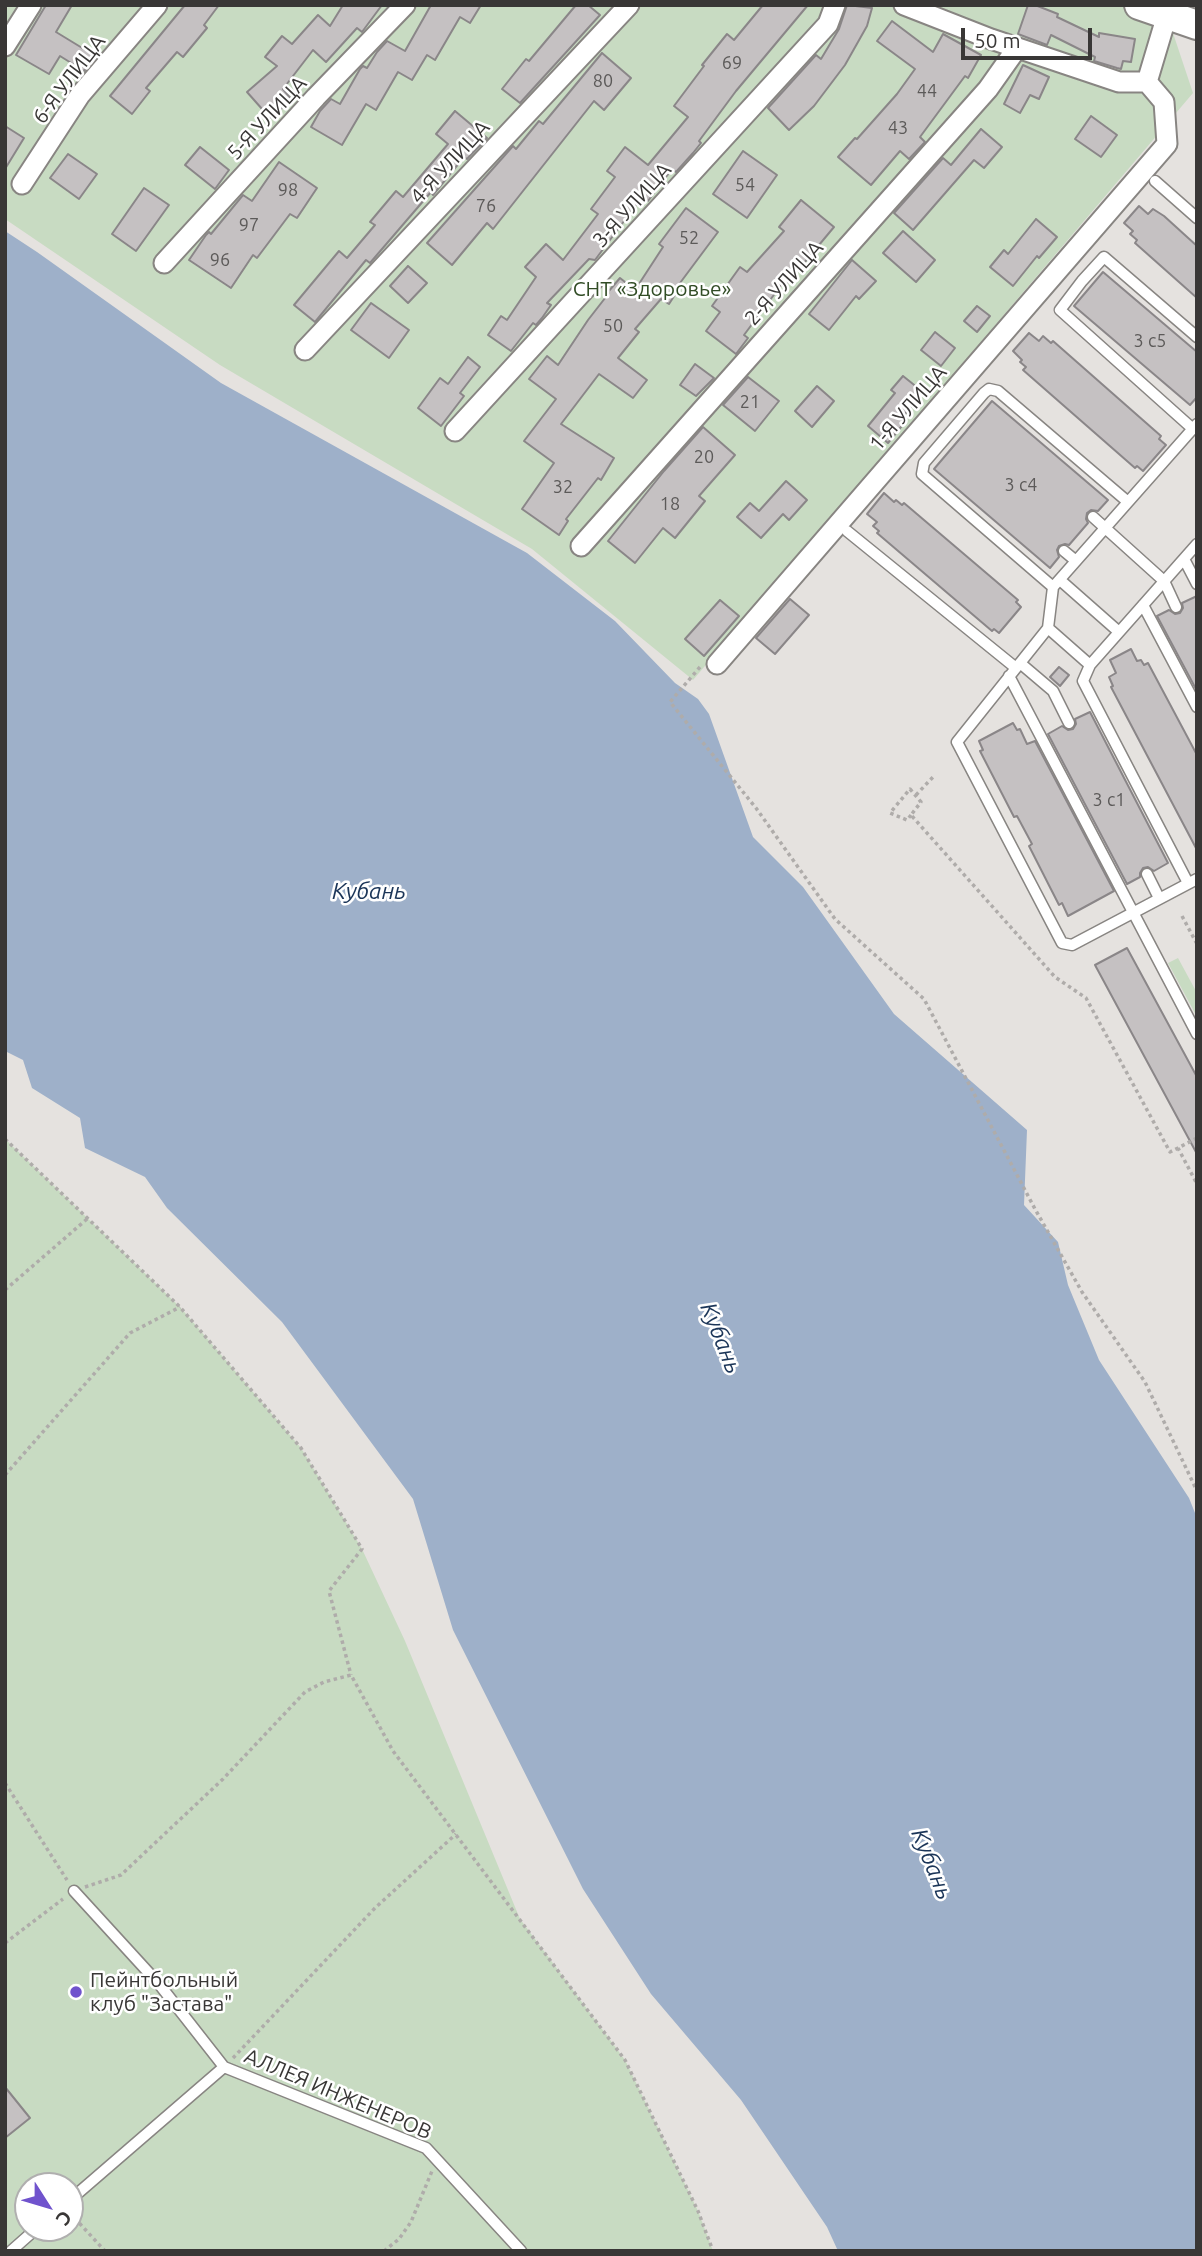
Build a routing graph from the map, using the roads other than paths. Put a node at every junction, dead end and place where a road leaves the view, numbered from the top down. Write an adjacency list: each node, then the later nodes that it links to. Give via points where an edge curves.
1 (31, 5): 10 (street)
2 (157, 5): 14 (street, 6-Я УЛИЦА, via 80,94)
3 (405, 5): 16 (street, 5-Я УЛИЦА)
4 (629, 5): 18 (street, 4-Я УЛИЦА)
5 (835, 5): 20 (street, 3-Я УЛИЦА, via 828,24)
6 (904, 5): 11 (street)
7 (1139, 5): 8 (street)
8 (1167, 15): 9 (street); 12 (street)
9 (1197, 25)
10 (5, 46)
11 (1017, 48): 12 (street, via 1119,82); 26 (street, 2-Я УЛИЦА, via 988,89)
12 (1147, 82): 37 (street, 1-Я УЛИЦА, via 1164,102 1167,144)
13 (1155, 181): 15 (lane)
14 (22, 184)
15 (1197, 218)
16 (164, 263)
17 (1197, 337): 19 (lane, via 1104,257 1060,310)
18 (305, 350)
19 (1195, 426): 21 (lane)
20 (455, 431)
21 (1128, 502): 23 (lane); 31 (lane, via 998,391 989,388 984,393 924,463 922,474)
22 (1093, 517): 23 (lane)
23 (1106, 528): 29 (lane); 30 (lane)
24 (847, 531): 39 (lane)
25 (1197, 544): 28 (lane)
26 (581, 546)
27 (1064, 551): 29 (lane)
28 (1184, 559): 30 (lane); 32 (lane)
29 (1076, 561): 31 (lane)
30 (1164, 581): 33 (lane); 34 (lane)
31 (1057, 583): 35 (lane); 36 (lane)
32 (1197, 584)
33 (1143, 605): 36 (lane); 40 (lane)
34 (1176, 607)
35 (1048, 628): 38 (lane); 39 (lane)
36 (1119, 632): 38 (lane)
37 (711, 662)
38 (1090, 665): 43 (lane, via 1083,681 1086,689)
39 (1015, 669): 41 (lane, via 1053,691); 45 (lane); 45 (lane, via 957,742 1058,940 1067,946)
40 (1197, 707)
41 (1069, 723)
42 (1147, 874): 44 (lane)
43 (1193, 881): 44 (lane)
44 (1159, 898): 45 (lane)
45 (1131, 913): 46 (lane)
46 (1197, 1034)
47 (74, 1891): 48 (lane, via 159,1984)
48 (224, 2067): 49 (lane); 50 (lane, АЛЛЕЯ ИНЖЕНЕРОВ, via 426,2148)
49 (84, 2188)
50 (521, 2251)

